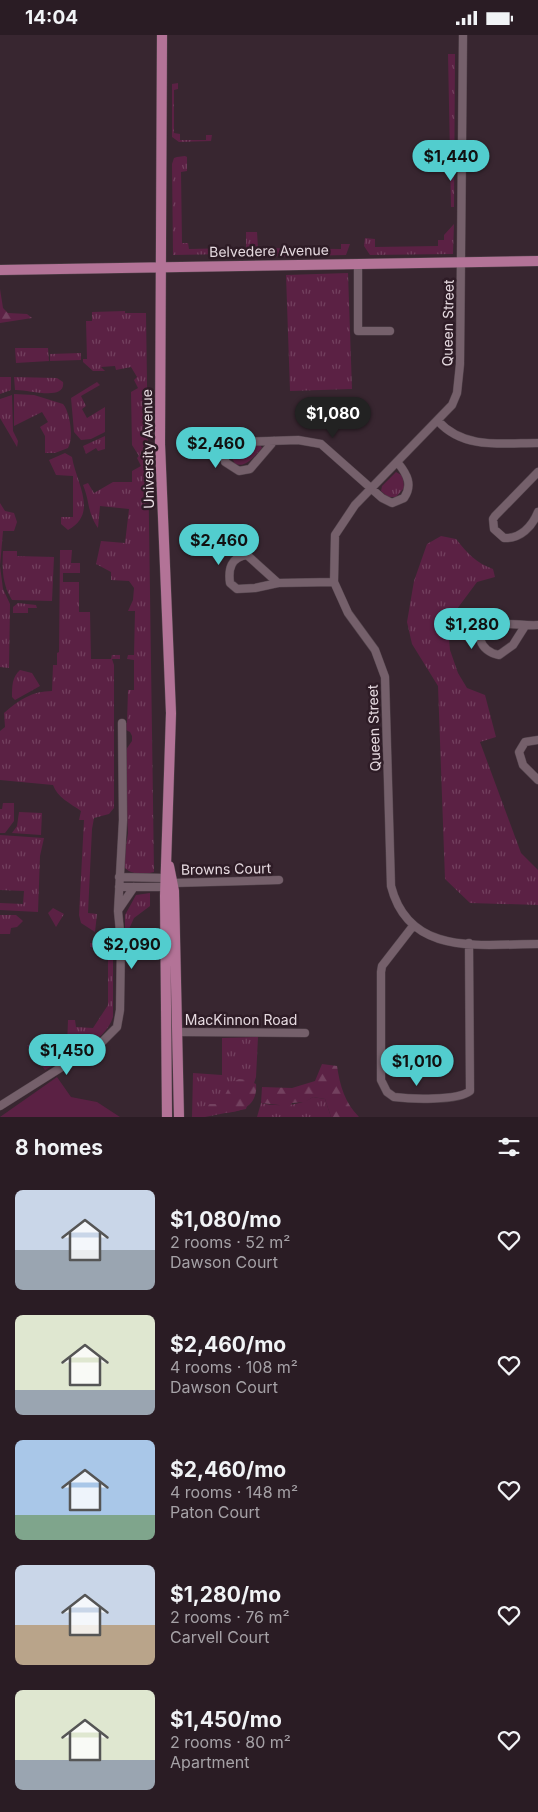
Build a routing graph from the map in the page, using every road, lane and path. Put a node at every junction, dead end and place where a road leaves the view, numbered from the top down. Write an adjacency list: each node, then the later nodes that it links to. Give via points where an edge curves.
1 (162, 35): 6 (main road, University Avenue)
2 (463, 35): 4 (street, Queen Street)
3 (538, 261): 4 (main road, Belvedere Avenue)
4 (461, 263): 5 (main road, Belvedere Avenue); 9 (street, Queen Street, via 460,378 455,399)
5 (358, 264): 6 (main road, Belvedere Avenue); 8 (street, via 358,331)
6 (160, 266): 7 (main road, Belvedere Avenue); 27 (main road, University Avenue, via 160,444 171,713)
7 (0, 270)
8 (390, 331)
9 (438, 421): 11 (street, via 459,437 479,443); 13 (street, Queen Street)
10 (274, 441): 10 (street, via 240,442 225,452 225,462 238,471 250,469); 16 (street, via 298,440 321,444)
11 (538, 443): 12 (street)
12 (538, 448)
13 (398, 463): 16 (street, Queen Street); 16 (street, via 409,482 404,499 397,503 388,502)
14 (538, 468): 15 (street)
15 (538, 473): 17 (street, via 495,516 494,529 504,537 516,537 529,527)
16 (371, 488): 18 (street, Queen Street, via 347,514 335,535)
17 (538, 512)
18 (334, 582): 19 (street); 31 (street, Queen Street, via 348,613 375,651 385,677 391,886 400,909)
19 (278, 583): 19 (street, via 247,555 233,560 230,583 237,589)
20 (538, 625): 21 (street)
21 (525, 626): 21 (street, via 511,623 486,627 481,633 481,642 490,653 499,655 513,645)
22 (122, 723): 25 (street, via 123,820)
23 (538, 740): 24 (street, via 525,742 519,751 523,765)
24 (538, 780)
25 (119, 877): 27 (street); 28 (street)
26 (278, 880): 27 (street, Browns Court)
27 (168, 882): 29 (street); 34 (main road, University Avenue); 37 (main road, University Avenue)
28 (119, 887): 29 (street); 30 (street)
29 (134, 887): 30 (street)
30 (118, 911): 36 (street, via 120,1010 116,1027 103,1041)
31 (413, 926): 32 (street, Queen Street, via 436,938); 32 (street, via 380,972 381,1080 387,1092 394,1097 452,1097 470,1091)
32 (469, 943): 33 (street, Queen Street)
33 (538, 944)
34 (177, 1032): 35 (street, MacKinnon Road); 38 (main road, University Avenue)
35 (305, 1033)
36 (0, 1106)
37 (167, 1117)
38 (179, 1117)

